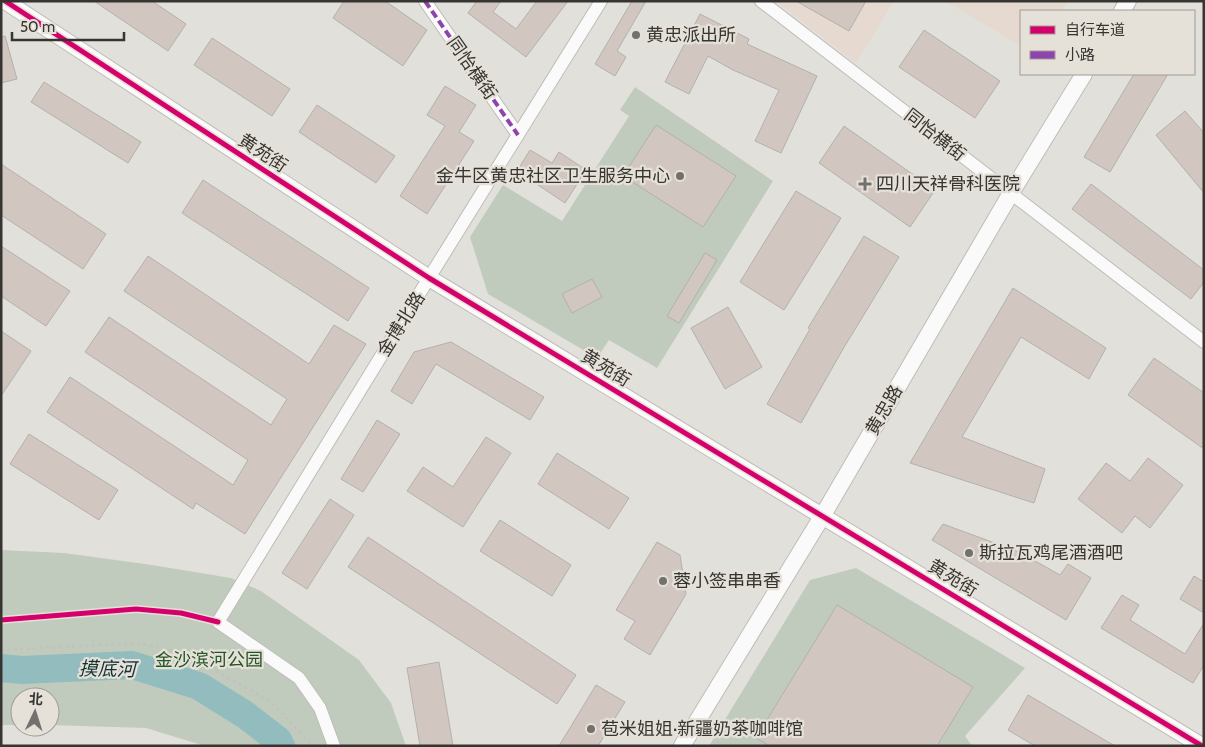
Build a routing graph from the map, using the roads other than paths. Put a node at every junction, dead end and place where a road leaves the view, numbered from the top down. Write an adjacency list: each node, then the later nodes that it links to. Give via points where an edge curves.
1 (4, 1): 8 (street, 黄苑街)
2 (424, 1): 6 (street, 同怡横街)
3 (601, 1): 6 (street, 金博北路)
4 (761, 1): 7 (street, 同怡横街)
5 (1083, 75): 7 (street, 黄忠路)
6 (518, 135): 8 (street, 金博北路)
7 (1010, 193): 9 (street, 同怡横街); 10 (street, 黄忠路)
8 (430, 278): 10 (street, 黄苑街); 11 (street, 金博北路, via 218,622 299,678 320,708)
9 (1204, 342)
10 (823, 515): 12 (street, 黄忠路); 13 (street, 黄苑街)
11 (334, 746)
12 (682, 746)
13 (1202, 746)

